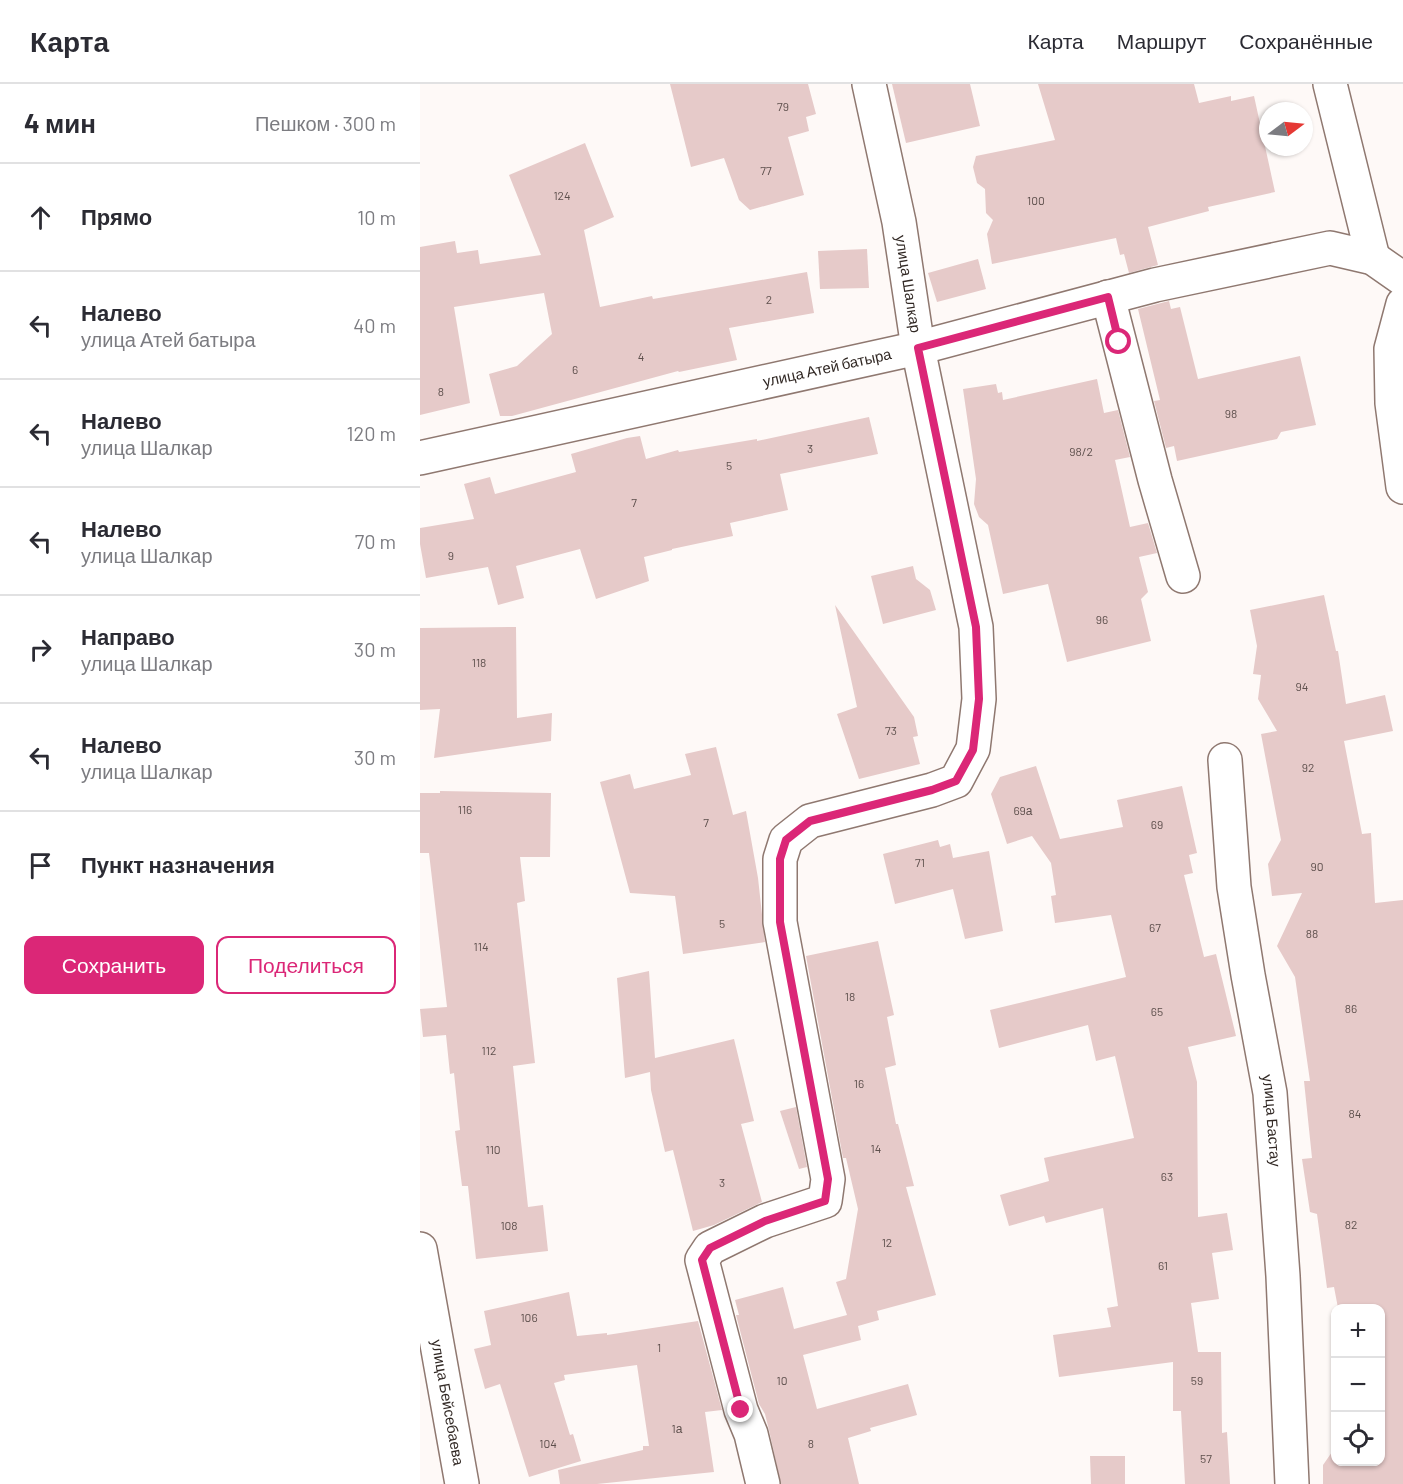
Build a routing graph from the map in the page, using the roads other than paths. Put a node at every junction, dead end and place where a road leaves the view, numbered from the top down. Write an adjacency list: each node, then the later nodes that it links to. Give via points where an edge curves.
1 (869, 84): 7 (street, улица Шалкар, via 899,222)
2 (1330, 84): 3 (street)
3 (1373, 258): 4 (street, улица Атей батыра); 5 (street, улица Атей батыра, via 1330,248)
4 (1403, 279)
5 (1108, 297): 7 (street, улица Атей батыра); 10 (street)
6 (1403, 304): 9 (street, via 1390,349 1392,403)
7 (918, 348): 8 (street, улица Атей батыра); 14 (street, улица Шалкар, via 976,627 979,699 973,750 956,781 810,821 786,840 780,859 780,922 828,1179 825,1201 756,1225 710,1248 702,1260)
8 (420, 458)
9 (1403, 487)
10 (1183, 576)
11 (1225, 760): 15 (street, улица Бастау, via 1234,887 1270,1093)
12 (420, 1249): 13 (street, улица Бейсебаева)
13 (462, 1484)
14 (762, 1484)
15 (1292, 1484)

